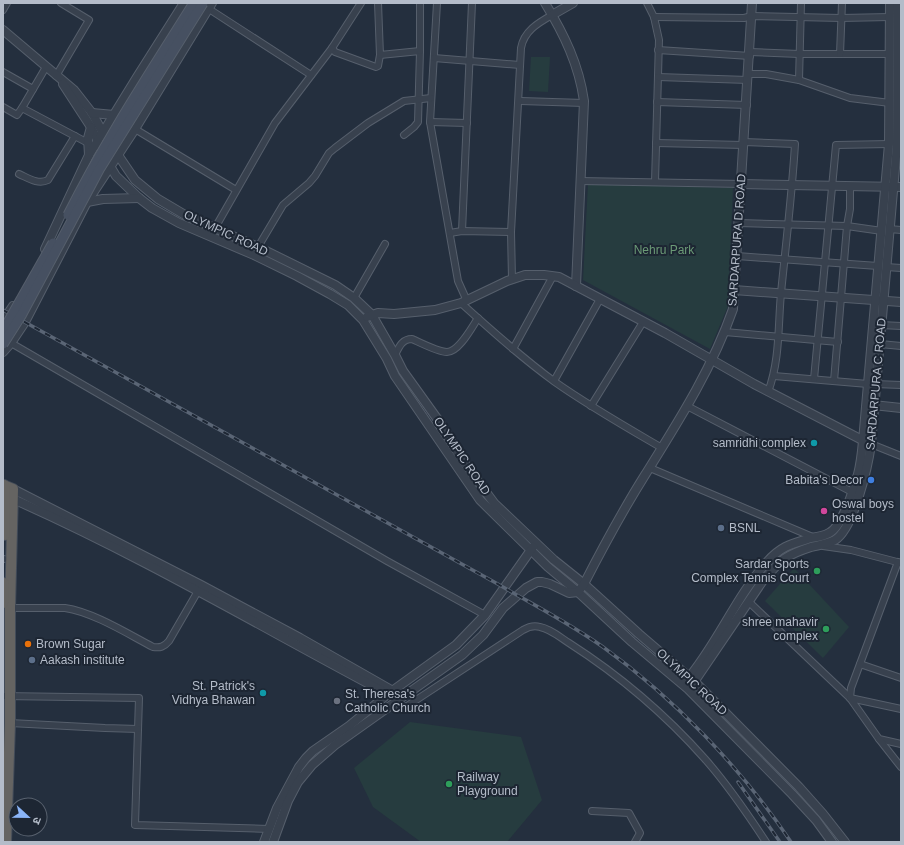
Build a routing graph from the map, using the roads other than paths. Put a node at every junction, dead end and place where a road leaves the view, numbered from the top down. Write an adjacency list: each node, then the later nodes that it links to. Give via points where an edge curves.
1 (7, 3): 19 (street)
2 (61, 3): 41 (street, via 89,20)
3 (184, 3): 57 (street)
4 (194, 3): 122 (main road, bridge, via 117,124)
5 (361, 3): 27 (street)
6 (378, 3): 34 (street)
7 (420, 3): 29 (street)
8 (437, 3): 35 (street)
9 (472, 3): 36 (street)
10 (545, 3): 20 (street)
11 (573, 3): 20 (street)
12 (647, 3): 22 (street)
13 (752, 3): 21 (street, SARDARPURA D ROAD)
14 (801, 3): 23 (street)
15 (842, 3): 25 (street)
16 (890, 3): 24 (street, SARDARPURA C ROAD)
17 (898, 3): 33 (street, SARDARPURA C ROAD)
18 (208, 5): 40 (street); 61 (street); 127 (main road, bridge, via 100,168)
19 (3, 10)
20 (552, 15): 37 (street, via 528,32 522,41); 51 (street, via 564,36 578,72)
21 (752, 16): 22 (street); 23 (street); 30 (street, SARDARPURA D ROAD)
22 (654, 17): 28 (street)
23 (801, 17): 25 (street); 31 (street)
24 (890, 17): 25 (street); 33 (street, SARDARPURA C ROAD)
25 (841, 18): 32 (street)
26 (3, 30): 38 (street)
27 (332, 48): 34 (street, via 335,52 376,67); 40 (street)
28 (658, 50): 30 (street); 42 (street)
29 (420, 51): 34 (street); 47 (street)
30 (750, 54): 31 (street); 43 (street, SARDARPURA D ROAD)
31 (799, 54): 32 (street); 44 (street)
32 (840, 54): 33 (street)
33 (896, 54): 45 (street, SARDARPURA C ROAD); 52 (street, SARDARPURA C ROAD)
34 (380, 55)
35 (434, 58): 36 (street); 48 (street)
36 (469, 61): 37 (street); 59 (street)
37 (520, 65): 93 (street)
38 (46, 67): 41 (street); 46 (street)
39 (3, 72): 46 (street)
40 (311, 75): 81 (street, via 275,123)
41 (58, 77): 56 (street, OLYMPIC ROAD, via 74,90); 60 (street, OLYMPIC ROAD)
42 (658, 77): 43 (street); 50 (street)
43 (748, 77): 44 (street, via 766,74); 53 (street, SARDARPURA D ROAD)
44 (799, 80): 52 (street, via 850,98)
45 (899, 81): 52 (street, SARDARPURA C ROAD)
46 (33, 89): 55 (street)
47 (419, 98): 48 (street); 63 (street, via 418,122); 96 (street, via 404,101 368,123 335,148 309,183 283,205)
48 (431, 98): 58 (street)
49 (521, 101): 51 (street)
50 (657, 102): 53 (street); 67 (street)
51 (584, 103): 74 (street)
52 (896, 104): 69 (street, SARDARPURA C ROAD)
53 (747, 105): 68 (street, SARDARPURA D ROAD)
54 (3, 107): 55 (street, via 17,116)
55 (22, 108): 64 (street)
56 (92, 113): 57 (street); 62 (street, OLYMPIC ROAD)
57 (114, 115): 62 (street)
58 (430, 122): 59 (street); 94 (street)
59 (466, 123): 92 (street)
60 (91, 127): 65 (street, OLYMPIC ROAD); 66 (street)
61 (135, 129): 70 (street); 81 (street)
62 (103, 134): 65 (street); 70 (street, OLYMPIC ROAD)
63 (404, 135)
64 (75, 136): 66 (street); 73 (street, via 48,180 38,182)
65 (98, 142): 71 (street); 72 (street, OLYMPIC ROAD)
66 (88, 143): 71 (street)
67 (656, 143): 68 (street); 75 (street)
68 (744, 143): 76 (street, SARDARPURA D ROAD); 77 (street, via 795,144)
69 (896, 145): 78 (street, via 836,145); 80 (street, SARDARPURA C ROAD)
70 (118, 154): 72 (street); 89 (street, OLYMPIC ROAD, via 135,180 158,199 185,215)
71 (89, 155): 82 (street)
72 (110, 166): 83 (street, OLYMPIC ROAD, via 116,176); 84 (street)
73 (19, 174)
74 (580, 181): 75 (street); 105 (street)
75 (655, 182): 76 (street)
76 (742, 184): 77 (street); 85 (street, SARDARPURA D ROAD)
77 (792, 186): 78 (street); 86 (street)
78 (832, 186): 79 (street); 87 (street)
79 (850, 187): 80 (street); 88 (street)
80 (893, 187): 90 (street, SARDARPURA C ROAD)
81 (236, 190): 89 (street)
82 (73, 192): 84 (street); 118 (street, via 49,242)
83 (139, 198): 84 (street); 117 (street, OLYMPIC ROAD, via 179,223 254,255 330,294)
84 (87, 202): 127 (street, via 23,326)
85 (739, 223): 86 (street); 97 (street, SARDARPURA D ROAD)
86 (788, 225): 87 (street); 98 (street)
87 (828, 226): 88 (street); 99 (street)
88 (847, 226): 90 (street); 100 (street)
89 (215, 228): 96 (street, OLYMPIC ROAD)
90 (885, 230): 91 (street); 101 (street, SARDARPURA C ROAD)
91 (901, 230)
92 (462, 231): 93 (street); 94 (street)
93 (511, 232): 104 (street)
94 (450, 233): 113 (street)
95 (386, 244): 109 (street)
96 (258, 247): 109 (street, OLYMPIC ROAD, via 335,285)
97 (737, 256): 98 (street); 106 (street, SARDARPURA D ROAD)
98 (784, 260): 99 (street); 107 (street)
99 (825, 262): 100 (street); 108 (street)
100 (844, 264): 101 (street); 110 (street)
101 (882, 267): 102 (street); 112 (street, SARDARPURA C ROAD)
102 (901, 268)
103 (553, 276): 104 (street, via 525,275); 105 (street); 130 (street)
104 (512, 279): 113 (street)
105 (576, 286): 111 (street)
106 (734, 290): 107 (street); 123 (street, SARDARPURA D ROAD, via 733,309)
107 (781, 294): 108 (street); 124 (street)
108 (821, 296): 110 (street); 125 (street)
109 (354, 298): 115 (street, OLYMPIC ROAD)
110 (841, 298): 112 (street); 126 (street)
111 (600, 299): 119 (street); 136 (street)
112 (879, 300): 114 (street); 120 (street, SARDARPURA C ROAD); 138 (street, SARDARPURA C ROAD)
113 (464, 302): 115 (street, via 435,310); 116 (street)
114 (901, 302)
115 (372, 315): 117 (street); 132 (street, OLYMPIC ROAD)
116 (478, 318): 130 (street); 132 (street, via 459,345 450,352 408,339 401,344)
117 (363, 320): 151 (street, OLYMPIC ROAD, via 395,376 480,500)
118 (3, 321)
119 (643, 322): 133 (street); 142 (street)
120 (881, 325): 121 (street); 128 (street, SARDARPURA C ROAD)
121 (901, 326)
122 (3, 331)
123 (725, 332): 124 (street); 133 (street, SARDARPURA D ROAD)
124 (777, 337): 125 (street); 134 (street)
125 (817, 340): 126 (street); 135 (street)
126 (838, 342): 137 (street)
127 (7, 344): 131 (street); 162 (street)
128 (880, 344): 129 (street); 138 (street, SARDARPURA C ROAD)
129 (901, 346)
130 (513, 349): 136 (street)
131 (3, 352)
132 (396, 355): 151 (street, OLYMPIC ROAD, via 403,371 441,424)
133 (712, 360): 140 (street); 143 (street, SARDARPURA D ROAD)
134 (774, 376): 135 (street); 140 (street)
135 (814, 379): 137 (street)
136 (554, 381): 142 (street)
137 (834, 381): 138 (street)
138 (872, 384): 139 (street); 141 (street, SARDARPURA C ROAD); 145 (street, SARDARPURA C ROAD)
139 (901, 385)
140 (768, 392): 145 (street)
141 (873, 405): 144 (street); 145 (street, SARDARPURA C ROAD)
142 (591, 406): 146 (street)
143 (687, 406): 146 (street, SARDARPURA D ROAD); 150 (street)
144 (901, 408)
145 (867, 442): 147 (street); 150 (street, SARDARPURA C ROAD); 152 (street, SARDARPURA C ROAD, via 864,479 848,523 834,540)
146 (662, 448): 148 (street, SARDARPURA D ROAD)
147 (901, 456)
148 (650, 468): 152 (street); 157 (street, SARDARPURA D ROAD, via 612,530)
149 (7, 491): 155 (highway); 158 (street); 161 (highway); 167 (street, via 201,585 300,638)
150 (852, 492): 152 (street, SARDARPURA C ROAD, via 836,527)
151 (491, 506): 153 (street, OLYMPIC ROAD); 154 (street, OLYMPIC ROAD)
152 (816, 541): 156 (street); 160 (street, SARDARPURA C ROAD, via 787,556 778,564 764,579); 165 (street, SARDARPURA C ROAD, via 793,543 781,548 767,562 696,668)
153 (536, 543): 154 (street); 157 (street, OLYMPIC ROAD)
154 (530, 550): 159 (street, OLYMPIC ROAD); 162 (street)
155 (4, 559): 161 (highway)
156 (900, 562): 163 (street)
157 (584, 584): 159 (street, SARDARPURA D ROAD); 165 (street, OLYMPIC ROAD)
158 (198, 591): 161 (street, via 169,641 160,648 73,609); 167 (street)
159 (578, 592): 166 (street, OLYMPIC ROAD); 171 (street, via 569,593 542,582 526,588 504,608 483,635 462,655)
160 (749, 602): 165 (street, SARDARPURA C ROAD); 169 (street)
161 (6, 606): 168 (highway)
162 (484, 615): 167 (street, via 456,645)
163 (860, 664): 164 (street); 169 (street)
164 (901, 678)
165 (692, 679): 166 (street, SARDARPURA C ROAD); 187 (street, OLYMPIC ROAD, via 799,787)
166 (685, 687): 186 (street, OLYMPIC ROAD, via 792,794)
167 (391, 692): 170 (street)
168 (6, 696): 174 (highway); 175 (street, via 139,698)
169 (850, 698): 172 (street); 176 (street)
170 (379, 702): 173 (street); 180 (street, via 306,758 289,784)
171 (392, 705): 173 (street); 185 (street, via 402,708 407,706 523,630 535,626 545,628 614,675 679,731 734,794)
172 (901, 709)
173 (384, 710): 183 (street, via 312,765 298,782 288,801)
174 (10, 723): 175 (street); 181 (highway)
175 (138, 729): 180 (street, via 135,825)
176 (879, 739): 177 (street); 178 (street)
177 (901, 744)
178 (901, 767)
179 (592, 811): 184 (street, via 629,813 640,833)
180 (269, 828): 182 (street)
181 (6, 842)
182 (264, 842)
183 (273, 842)
184 (635, 842)
185 (766, 842)
186 (832, 842)
187 (845, 842)

